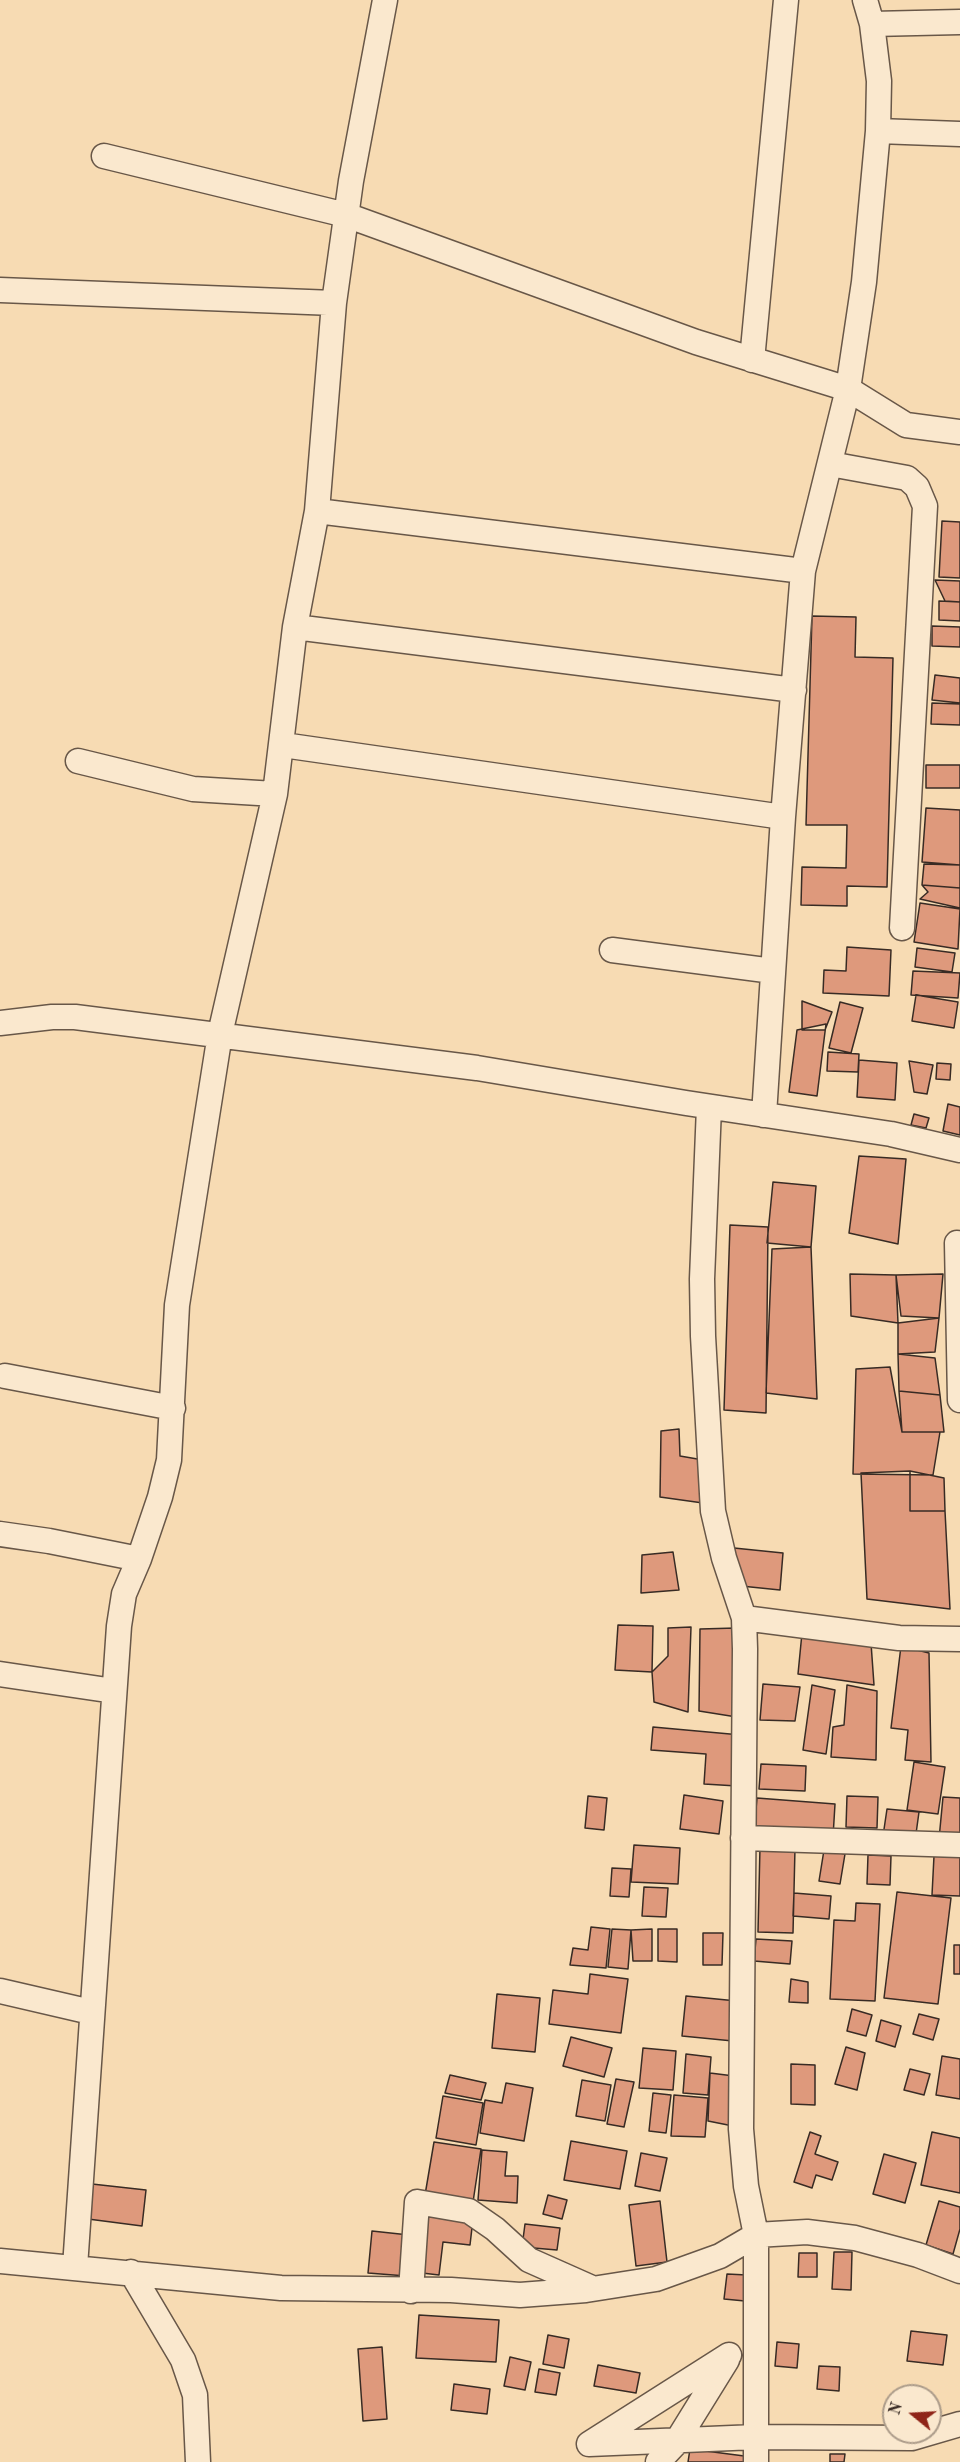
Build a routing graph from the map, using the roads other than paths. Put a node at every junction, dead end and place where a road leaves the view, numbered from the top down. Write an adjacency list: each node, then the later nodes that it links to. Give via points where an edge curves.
1 (385, 0): 9 (street)
2 (786, 0): 12 (street)
3 (865, 0): 5 (street)
4 (960, 22): 5 (street)
5 (872, 24): 6 (street, via 879,81)
6 (878, 131): 7 (street); 13 (street, via 864,282)
7 (960, 134)
8 (104, 156): 9 (street)
9 (346, 215): 11 (street); 12 (street)
10 (0, 290): 11 (street)
11 (334, 303): 16 (street)
12 (752, 360): 13 (street)
13 (848, 389): 14 (street, via 906,425); 15 (street)
14 (960, 432)
15 (830, 464): 17 (street); 24 (street, via 907,478 917,487 925,506)
16 (317, 511): 17 (street); 18 (street)
17 (803, 571): 19 (street)
18 (295, 627): 19 (street); 20 (street)
19 (794, 690): 23 (street)
20 (283, 745): 22 (street); 23 (street)
21 (78, 761): 22 (street, via 193,789)
22 (275, 794): 28 (street)
23 (783, 817): 26 (street)
24 (902, 928)
25 (612, 950): 26 (street)
26 (773, 971): 30 (street)
27 (0, 1023): 28 (street, via 75,1017)
28 (220, 1034): 29 (street, via 477,1068); 35 (street, via 177,1305)
29 (709, 1107): 30 (street); 38 (street, via 702,1279 713,1511)
30 (764, 1115): 31 (street, via 891,1134)
31 (960, 1150)
32 (957, 1243): 34 (street)
33 (5, 1376): 35 (street)
34 (960, 1400)
35 (173, 1408): 37 (street, via 169,1460)
36 (0, 1534): 37 (street)
37 (139, 1559): 41 (street, via 124,1594)
38 (744, 1618): 39 (street, via 899,1638); 42 (street)
39 (960, 1640)
40 (0, 1674): 41 (street)
41 (114, 1690): 45 (street)
42 (743, 1838): 43 (street); 46 (street, via 741,2129 746,2186)
43 (960, 1845)
44 (0, 1991): 45 (street)
45 (91, 2012): 48 (street)
46 (756, 2235): 49 (street, via 807,2232 855,2238); 51 (street, via 720,2256 656,2279); 53 (street)
47 (0, 2261): 48 (street)
48 (75, 2267): 50 (street)
49 (960, 2271)
50 (131, 2272): 52 (street, via 281,2288); 58 (street, via 183,2360 195,2396)
51 (594, 2289): 52 (street, via 520,2295); 52 (street, via 529,2260 469,2211 417,2202)
52 (411, 2291)
53 (756, 2319): 54 (street); 56 (street)
54 (729, 2355): 57 (street); 57 (street, via 589,2444)
55 (960, 2424): 56 (street, via 912,2438)
56 (756, 2437): 57 (street); 60 (street)
57 (679, 2439): 59 (street)
58 (198, 2462)
59 (658, 2462)
60 (756, 2462)

